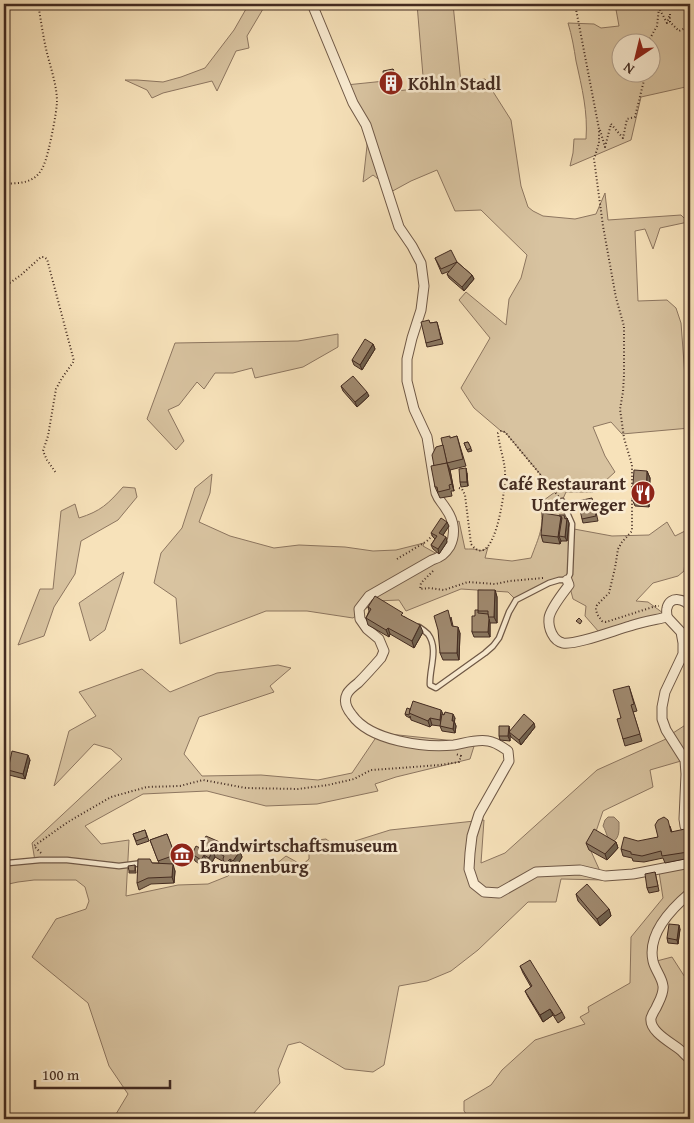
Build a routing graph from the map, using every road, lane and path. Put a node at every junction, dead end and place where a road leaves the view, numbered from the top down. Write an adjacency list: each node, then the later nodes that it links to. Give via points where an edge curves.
1 (38, 4): 8 (path, via 57,102 51,138 45,163 36,177)
2 (312, 4): 32 (street, via 353,103 366,125 399,227 421,262 424,286 421,310 407,359 407,380 414,409 427,437 436,493 454,526 453,539 446,553 369,596 359,609 360,619 379,639 384,651 347,694 348,710 355,720 374,733 409,744 453,745 487,740 508,751 509,761 479,814 472,836 469,869 474,884 484,892 498,893 536,872 580,870 605,876)
3 (575, 4): 7 (path)
4 (690, 26): 5 (path, via 679,31 670,22 670,14 667,23 659,8)
5 (654, 32)
6 (644, 82): 7 (path, via 635,117 628,119 623,138 611,124 605,147)
7 (599, 129): 12 (path, via 594,159 603,226 624,326 620,410)
8 (4, 184)
9 (4, 287): 13 (path, via 40,258 47,259 74,361 56,389 43,451)
10 (688, 403): 11 (lane)
11 (690, 410)
12 (632, 465): 16 (path, via 635,467); 25 (path, via 632,531 618,549 609,594 597,605 597,614 602,621 609,622 656,606)
13 (56, 474)
14 (458, 488): 15 (path, via 465,495 471,544 482,551 491,543 502,504 505,473 499,444 498,433 501,431)
15 (562, 501): 22 (lane, via 572,524)
16 (635, 504)
17 (4, 524): 19 (path)
18 (436, 532): 20 (path)
19 (4, 546)
20 (397, 559)
21 (433, 570): 23 (path, via 421,583 420,589 444,590 468,582 495,584)
22 (569, 577): 25 (street, via 569,585 549,617 555,639 562,643 574,643); 26 (lane, via 549,582 516,600 493,646 436,688 430,685 433,653 429,635)
23 (544, 578)
24 (690, 607): 25 (street, via 687,602 676,599 669,603)
25 (667, 612): 28 (street, via 680,632 683,654 665,692 662,719 685,760 684,819)
26 (413, 624)
27 (451, 754): 29 (path, via 461,756 459,762 371,770 354,779 298,789 246,788 203,780 180,786 147,787 111,797 68,822 34,846)
28 (690, 834)
29 (42, 854)
30 (4, 862): 31 (lane, via 67,860 119,866)
31 (146, 863)
32 (690, 863)
33 (690, 893): 34 (street, via 663,923 652,945 653,959 663,986 651,1019 660,1036)
34 (690, 1059)

